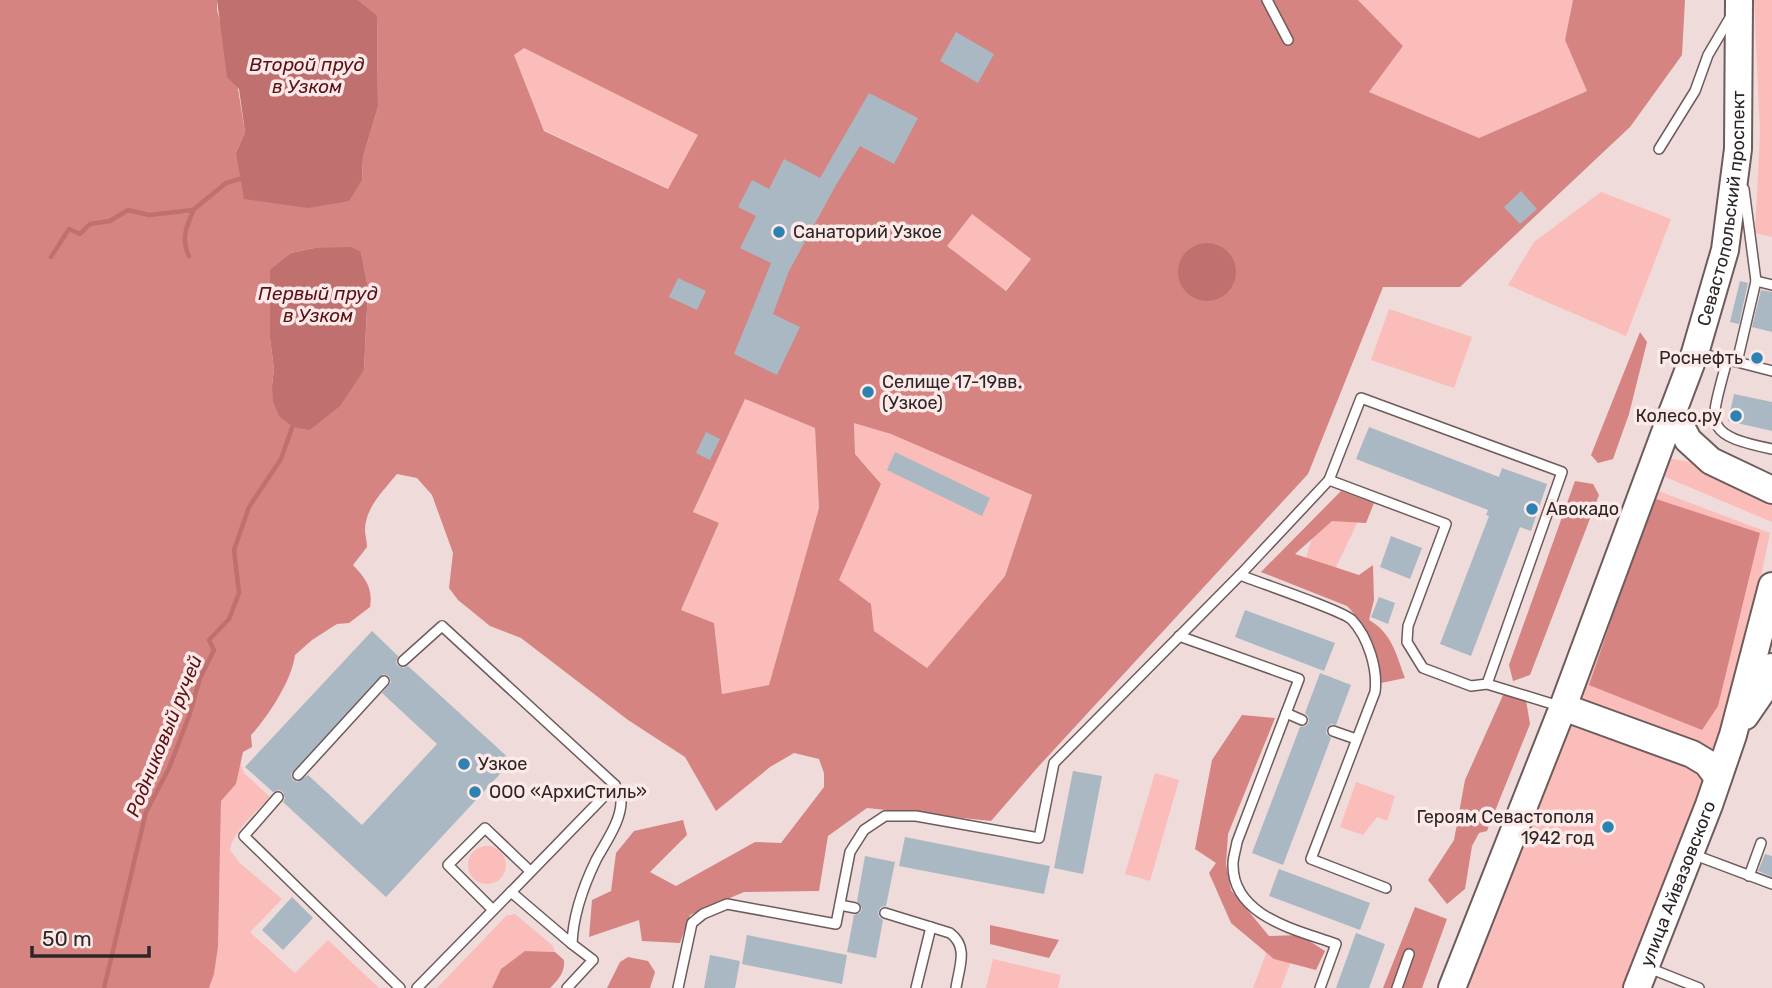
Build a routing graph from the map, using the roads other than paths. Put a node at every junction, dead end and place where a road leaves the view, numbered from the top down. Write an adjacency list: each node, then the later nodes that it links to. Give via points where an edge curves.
1 (1267, 0): 3 (lane)
2 (1739, 1): 4 (lane, via 1708,55 1695,91); 5 (main road, Севастопольский проспект)
3 (1288, 40)
4 (1659, 149)
5 (1738, 149): 6 (lane); 8 (main road, Севастопольский проспект, via 1725,250)
6 (1756, 281): 7 (lane); 9 (lane)
7 (1772, 285)
8 (1695, 353): 9 (lane); 11 (main road, Севастопольский проспект)
9 (1732, 361): 10 (lane); 12 (lane, via 1713,415 1721,432 1737,442)
10 (1772, 371)
11 (1673, 411): 14 (main road, via 1688,439 1711,461); 22 (main road)
12 (1772, 449)
13 (1329, 480): 15 (lane); 21 (lane, via 1446,524 1408,626 1407,642 1423,668 1471,685); 21 (lane, via 1361,398 1562,472)
14 (1772, 490)
15 (1240, 575): 17 (lane); 27 (lane, via 1351,618 1377,677)
16 (1772, 586): 26 (main road, улица Айвазовского)
17 (1179, 636): 23 (lane, via 1299,679); 39 (lane, via 1054,763 1039,838 916,816 885,816 864,830 850,852)
18 (403, 661): 30 (lane, via 442,626)
19 (1772, 667): 26 (main road, улица Айвазовского, via 1765,687)
20 (384, 681): 28 (lane)
21 (1487, 684): 22 (lane)
22 (1563, 707): 29 (main road, улица Айвазовского, via 1692,754 1707,763); 55 (main road)
23 (1286, 713): 24 (lane); 53 (lane, via 1237,842 1233,865 1238,889 1251,906 1272,920 1336,944)
24 (1302, 720)
25 (1333, 731): 27 (lane)
26 (1732, 735): 29 (main road, улица Айвазовского)
27 (1356, 739): 37 (lane, via 1311,859)
28 (298, 775)
29 (1718, 778): 33 (main road, улица Айвазовского)
30 (615, 785): 34 (lane); 44 (lane, via 621,798 619,814 575,912)
31 (278, 797): 47 (lane, via 243,836)
32 (1761, 843): 35 (lane)
33 (1690, 853): 35 (lane); 46 (main road, улица Айвазовского)
34 (530, 872): 38 (lane); 41 (lane, via 485,828 448,865)
35 (1749, 876): 36 (lane)
36 (1772, 884)
37 (1386, 888)
38 (511, 891): 41 (lane); 44 (lane)
39 (840, 905): 40 (lane); 50 (lane, via 836,924 727,904 703,914 692,923)
40 (855, 908)
41 (493, 910): 48 (lane)
42 (885, 913): 43 (lane)
43 (931, 928): 51 (lane); 52 (lane, via 950,933 962,947)
44 (572, 944): 49 (lane, via 593,960)
45 (1409, 954): 54 (lane)
46 (1641, 977): 56 (lane)
47 (400, 988)
48 (417, 988)
49 (567, 988)
50 (678, 988)
51 (916, 988)
52 (956, 988)
53 (1320, 988)
54 (1397, 988)
55 (1452, 988)
56 (1699, 988)

